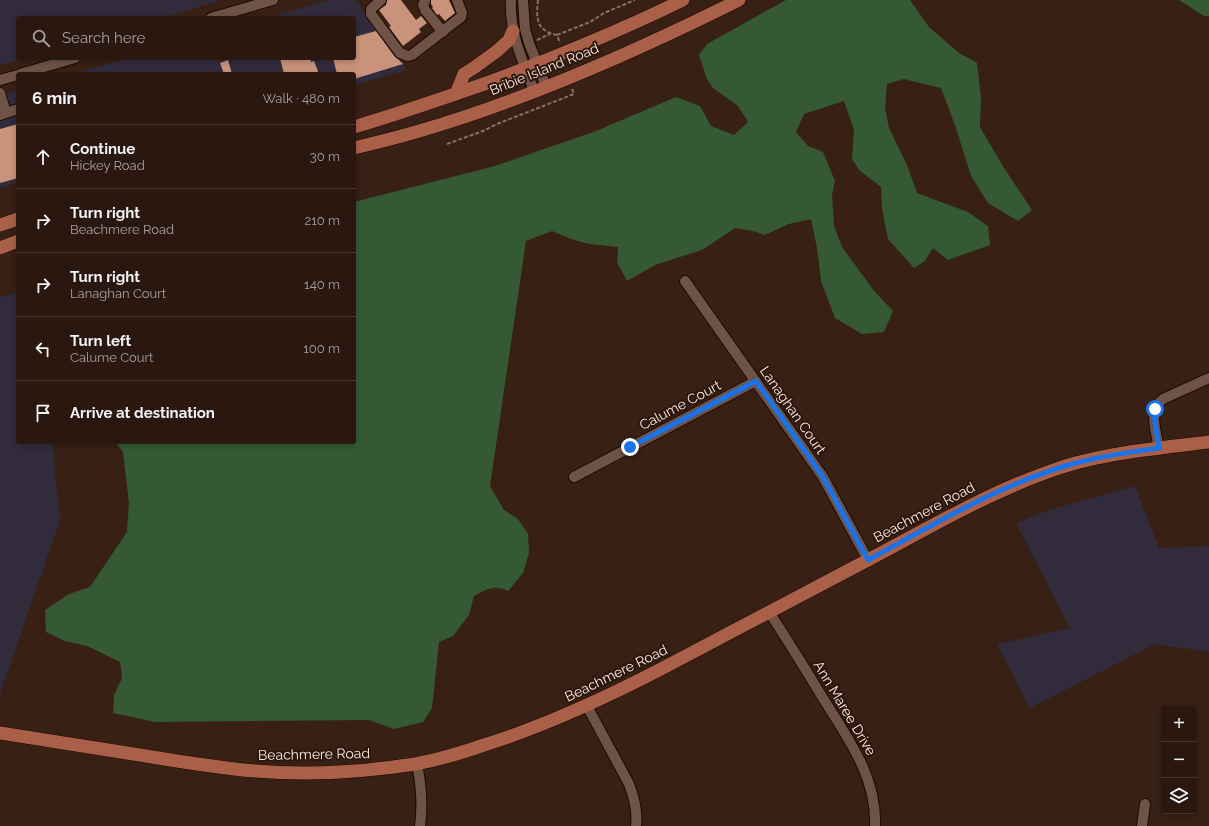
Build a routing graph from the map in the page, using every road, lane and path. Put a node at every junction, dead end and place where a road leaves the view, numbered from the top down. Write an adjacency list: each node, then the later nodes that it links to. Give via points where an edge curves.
1 (273, 0): 10 (street)
2 (381, 0): 12 (street, via 370,9 371,14 403,56 412,55)
3 (423, 0): 12 (street, via 425,10)
4 (457, 0): 12 (street, via 461,17)
5 (511, 0): 11 (street)
6 (523, 0): 15 (street)
7 (635, 0): 13 (path)
8 (682, 0): 15 (main road, Bribie Island Road, via 614,32)
9 (739, 0): 19 (main road, Bribie Island Road, via 653,41)
10 (218, 16)
11 (513, 31): 15 (street); 22 (main road, via 509,40 464,74)
12 (442, 32)
13 (557, 35)
14 (67, 60): 16 (street)
15 (531, 66): 19 (street); 20 (street); 22 (main road, Bribie Island Road)
16 (26, 72)
17 (16, 75): 18 (street)
18 (0, 80)
19 (546, 86): 20 (main road, Bribie Island Road)
20 (534, 91): 26 (main road, Bribie Island Road, via 416,132)
21 (0, 93): 24 (street)
22 (456, 94): 25 (main road, Bribie Island Road)
23 (16, 110): 24 (street)
24 (3, 114)
25 (356, 125)
26 (356, 147)
27 (16, 220): 28 (main road)
28 (0, 225)
29 (16, 241): 30 (main road)
30 (0, 248)
31 (686, 282): 33 (street, Lanaghan Court)
32 (1209, 378): 35 (street, via 1158,402 1154,416)
33 (756, 381): 36 (street, Calume Court); 37 (street, Lanaghan Court, via 823,477)
34 (1209, 442): 35 (main road, Beachmere Road)
35 (1159, 448): 37 (main road, Beachmere Road, via 1095,458 1045,472 983,499)
36 (574, 476)
37 (868, 560): 38 (main road, Beachmere Road)
38 (770, 612): 39 (main road, Beachmere Road); 45 (street, Ann Maree Drive, via 863,765 873,795)
39 (587, 706): 41 (main road, Beachmere Road, via 520,734); 44 (street, via 629,784 636,807)
40 (0, 733): 41 (main road, Beachmere Road, via 255,771 340,771)
41 (417, 764): 43 (street, via 422,788)
42 (1146, 804): 46 (street)
43 (420, 826)
44 (636, 826)
45 (875, 826)
46 (1142, 826)

